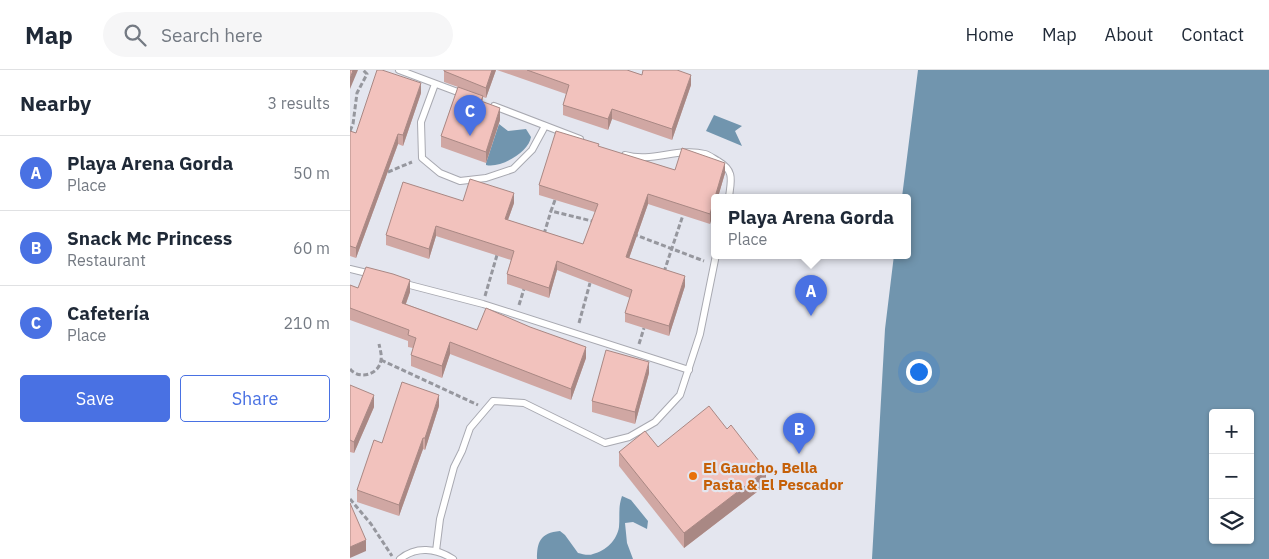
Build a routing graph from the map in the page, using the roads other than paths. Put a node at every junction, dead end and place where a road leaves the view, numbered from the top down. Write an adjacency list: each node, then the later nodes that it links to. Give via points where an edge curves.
1 (399, 70): 2 (lane)
2 (435, 84): 3 (lane); 5 (lane, via 421,122 422,158 440,174 460,180 486,178 513,169 532,150)
3 (471, 97)
4 (489, 104): 5 (lane)
5 (545, 126): 6 (lane)
6 (589, 142)
7 (615, 153): 8 (lane, via 649,158 689,152 706,154 726,165 730,172)
8 (729, 194)
9 (715, 259): 13 (lane, via 700,334)
10 (350, 269): 11 (lane)
11 (378, 276)
12 (398, 281): 13 (lane, via 483,304)
13 (688, 370): 14 (lane, via 680,395 655,422 630,437 605,443 524,403 493,402 470,428 454,467 440,519)
14 (436, 550): 15 (lane, via 410,552); 16 (lane)
15 (400, 559)
16 (453, 559)

